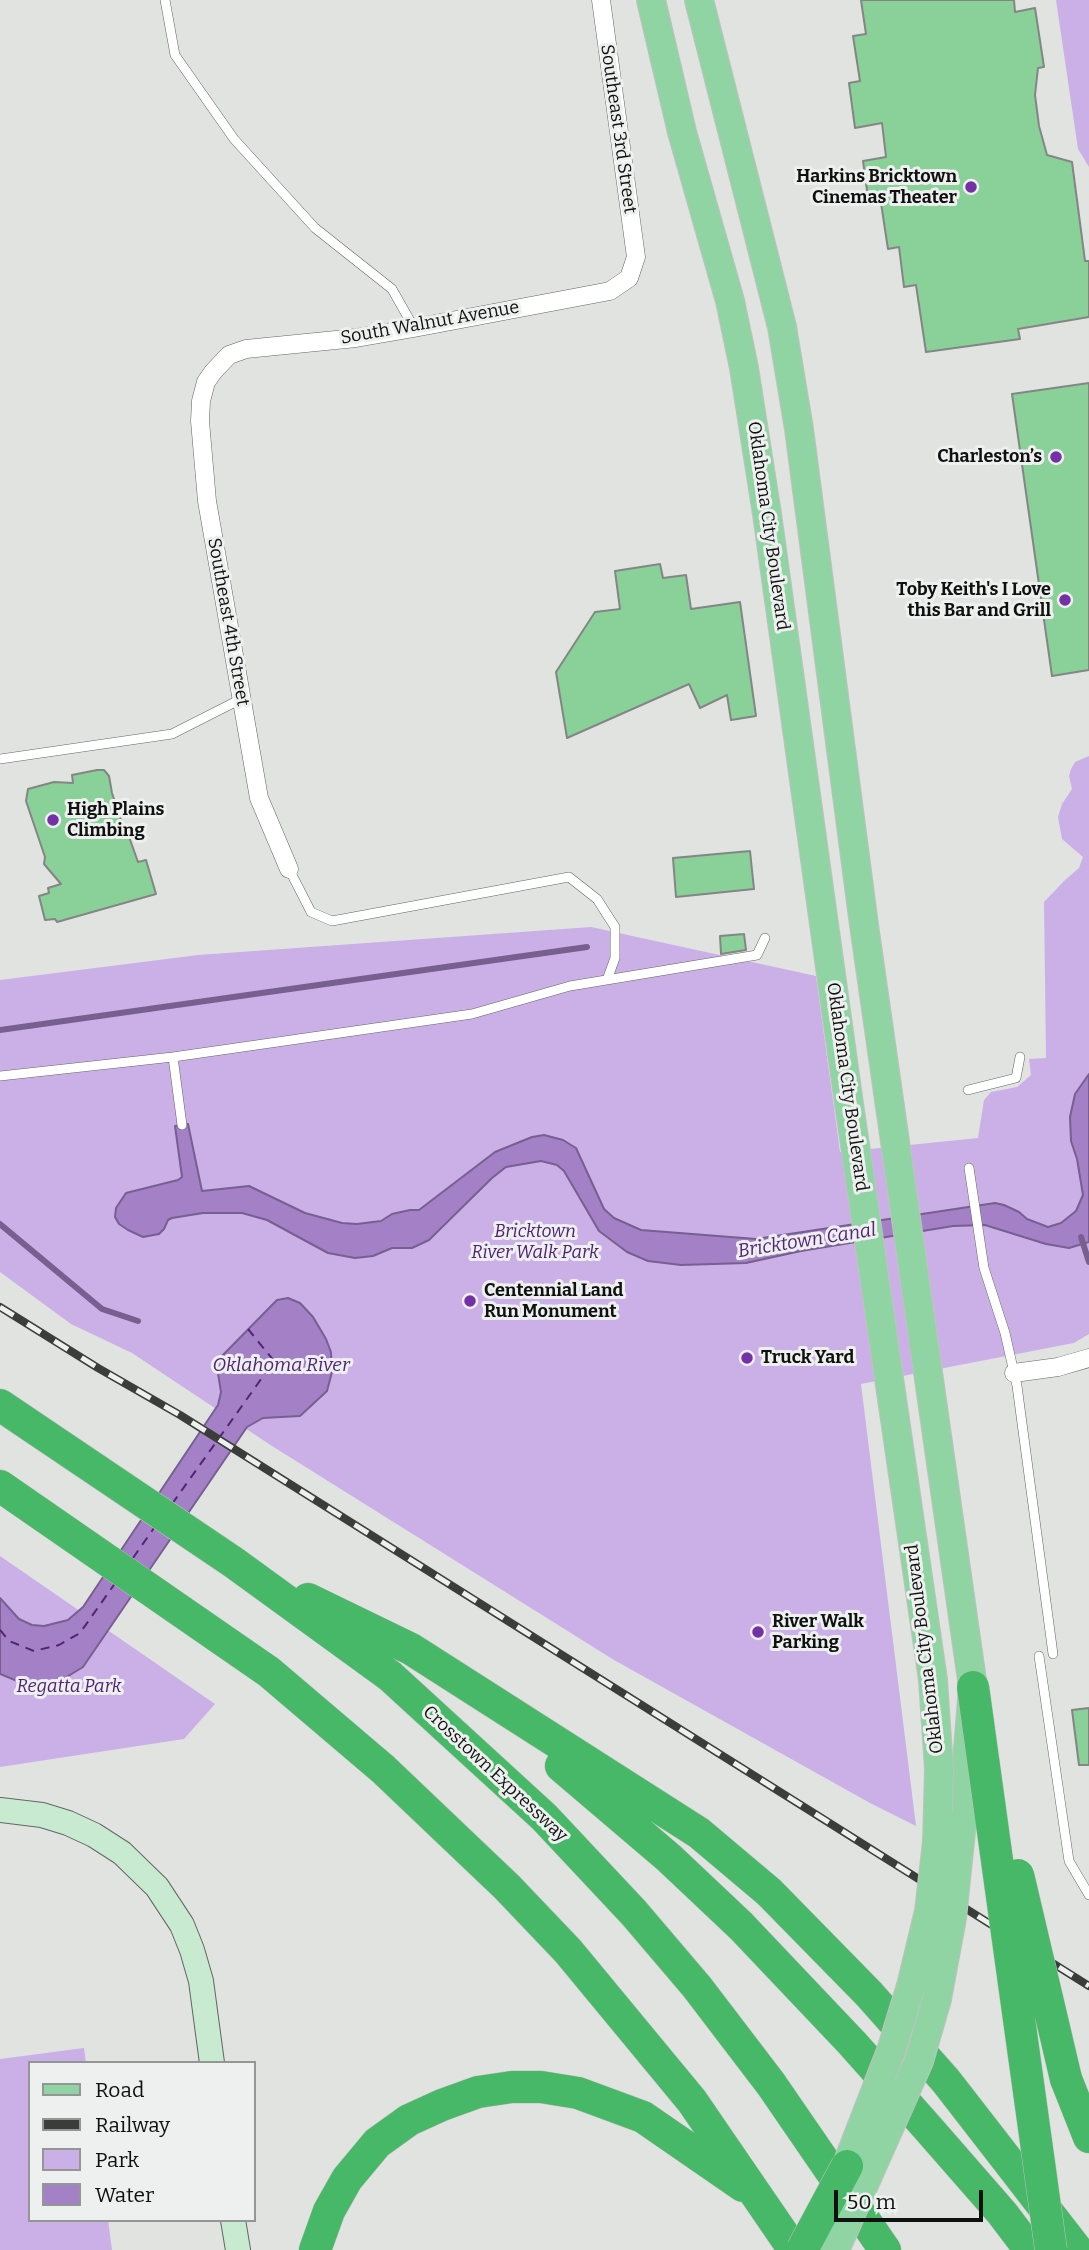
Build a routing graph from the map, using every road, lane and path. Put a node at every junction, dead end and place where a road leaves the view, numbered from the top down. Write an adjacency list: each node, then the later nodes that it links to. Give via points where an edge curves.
1 (165, 0): 6 (lane, via 175,55 234,139 315,228 392,289)
2 (601, 0): 5 (street, Southeast 3rd Street)
3 (651, 0): 32 (main road, Oklahoma City Boulevard, bridge, via 744,369 933,1680 939,1769 929,1911 891,2051)
4 (699, 0): 27 (main road, Oklahoma City Boulevard, via 782,327 817,551)
5 (636, 257): 6 (street, South Walnut Avenue, via 629,278 610,290)
6 (414, 328): 7 (street, South Walnut Avenue, via 246,349 229,355)
7 (213, 372): 8 (street, Southeast 4th Street, via 201,401 200,439)
8 (241, 699): 9 (lane, via 172,734); 10 (street, Southeast 4th Street, via 259,798)
9 (0, 759)
10 (289, 869): 12 (lane, via 311,912 332,920 569,877 597,899 615,927 615,958)
11 (765, 938): 12 (lane, via 757,955)
12 (607, 980): 14 (lane, via 472,1014)
13 (1020, 1056): 16 (lane, via 1016,1079)
14 (173, 1058): 15 (lane); 17 (lane)
15 (0, 1076)
16 (968, 1090)
17 (182, 1125)
18 (969, 1168): 20 (lane, via 984,1268)
19 (1089, 1358): 20 (street)
20 (1014, 1373): 25 (lane)
21 (0, 1405): 23 (highway, Crosstown Expressway)
22 (0, 1486): 33 (highway, via 269,1672 383,1769 568,1951 692,2101)
23 (233, 1562): 24 (highway); 41 (highway, Crosstown Expressway, via 390,1676 544,1817 697,1987 771,2084)
24 (411, 1649): 42 (highway, via 583,1782 741,1926 852,2043); 44 (highway, via 699,1833 769,1892 946,2081)
25 (1053, 1654)
26 (1038, 1656): 29 (lane, via 1069,1861)
27 (973, 1687): 31 (highway, bridge, via 1066,2079); 40 (main road, Oklahoma City Boulevard, bridge, via 952,1918 937,1999 919,2061); 43 (highway, bridge)
28 (0, 1810): 30 (main road, via 41,1815 94,1835 122,1853 157,1887 192,1950)
29 (1089, 1895)
30 (212, 2061)
31 (1089, 2137)
32 (847, 2166): 38 (highway, bridge); 39 (main road, Oklahoma City Boulevard, bridge)
33 (759, 2197): 36 (highway, via 643,2117 578,2093 512,2087 478,2092 442,2105 409,2120 377,2143 346,2179); 37 (highway)
34 (233, 2222): 35 (main road)
35 (237, 2250)
36 (315, 2250)
37 (794, 2250)
38 (802, 2250)
39 (810, 2250)
40 (835, 2250)
41 (885, 2250)
42 (1030, 2250)
43 (1051, 2250)
44 (1077, 2250)

